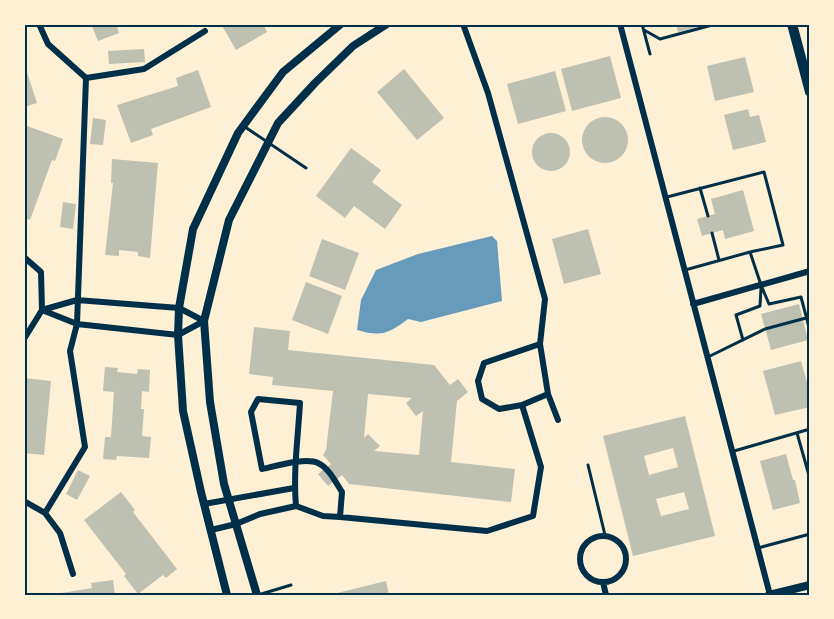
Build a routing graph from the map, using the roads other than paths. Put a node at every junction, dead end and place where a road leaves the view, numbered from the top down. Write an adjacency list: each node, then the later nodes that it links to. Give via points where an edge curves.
1 (39, 24): 12 (street, via 48,44)
2 (341, 24): 14 (street, via 283,72)
3 (387, 24): 15 (street, via 353,46 315,83 278,123)
4 (463, 24): 38 (street, via 488,93 545,299)
5 (620, 24): 18 (street)
6 (642, 24): 9 (lane)
7 (716, 24): 9 (lane, via 660,39)
8 (792, 24): 13 (highway)
9 (644, 30): 11 (lane)
10 (205, 32): 12 (street, via 144,69)
11 (650, 54)
12 (86, 78): 27 (street)
13 (810, 93)
14 (243, 126): 15 (lane); 29 (street, via 193,229)
15 (268, 143): 16 (lane); 32 (street, via 229,220)
16 (306, 168)
17 (700, 188): 18 (lane); 19 (lane); 21 (lane, via 764,172 783,245)
18 (664, 197): 24 (street)
19 (708, 216)
20 (712, 233): 23 (lane)
21 (750, 252): 23 (lane); 26 (lane)
22 (24, 257): 30 (street, via 41,272)
23 (720, 260): 24 (lane)
24 (684, 270): 28 (street)
25 (810, 271): 26 (street)
26 (761, 285): 28 (street); 31 (lane, via 770,304 801,297); 37 (lane, via 760,306 736,315)
27 (77, 300): 29 (street); 30 (street); 33 (street)
28 (693, 304): 39 (street)
29 (179, 308): 32 (street); 35 (street)
30 (42, 310): 33 (street); 36 (street)
31 (807, 318): 34 (lane); 37 (lane, via 765,329)
32 (204, 321): 35 (street); 50 (street, via 210,402)
33 (77, 324): 35 (street); 54 (street, via 70,351 85,447)
34 (810, 331)
35 (178, 335): 52 (street, via 183,411)
36 (24, 339)
37 (743, 340): 39 (lane)
38 (540, 344): 40 (street); 41 (street, via 484,363 478,381 482,399 499,409)
39 (708, 357): 45 (street)
40 (548, 394): 41 (street); 42 (street)
41 (522, 405): 55 (street, via 541,467 533,516 487,531)
42 (558, 420)
43 (810, 429): 44 (lane)
44 (797, 433): 45 (lane); 48 (lane)
45 (732, 452): 60 (street)
46 (296, 462): 46 (street, via 300,403 258,399 251,412 262,469); 49 (street); 55 (street, via 318,462 325,469 342,492)
47 (588, 465): 59 (lane)
48 (810, 479)
49 (294, 488): 50 (street); 53 (street)
50 (228, 499): 52 (street); 56 (street)
51 (24, 501): 54 (street)
52 (204, 504): 57 (street)
53 (296, 506): 55 (street); 56 (street)
54 (45, 513): 61 (street, via 60,533)
55 (340, 518)
56 (236, 524): 57 (street); 66 (street)
57 (211, 530): 65 (street)
58 (810, 534): 60 (lane)
59 (605, 535): 62 (street, via 624,548 626,563 618,576); 62 (street, via 584,544 579,558 584,572)
60 (758, 548): 68 (street)
61 (73, 574)
62 (603, 582): 67 (street)
63 (291, 585): 66 (lane)
64 (810, 585): 68 (main road)
65 (225, 594)
66 (257, 595)
67 (606, 595)
68 (770, 595)

